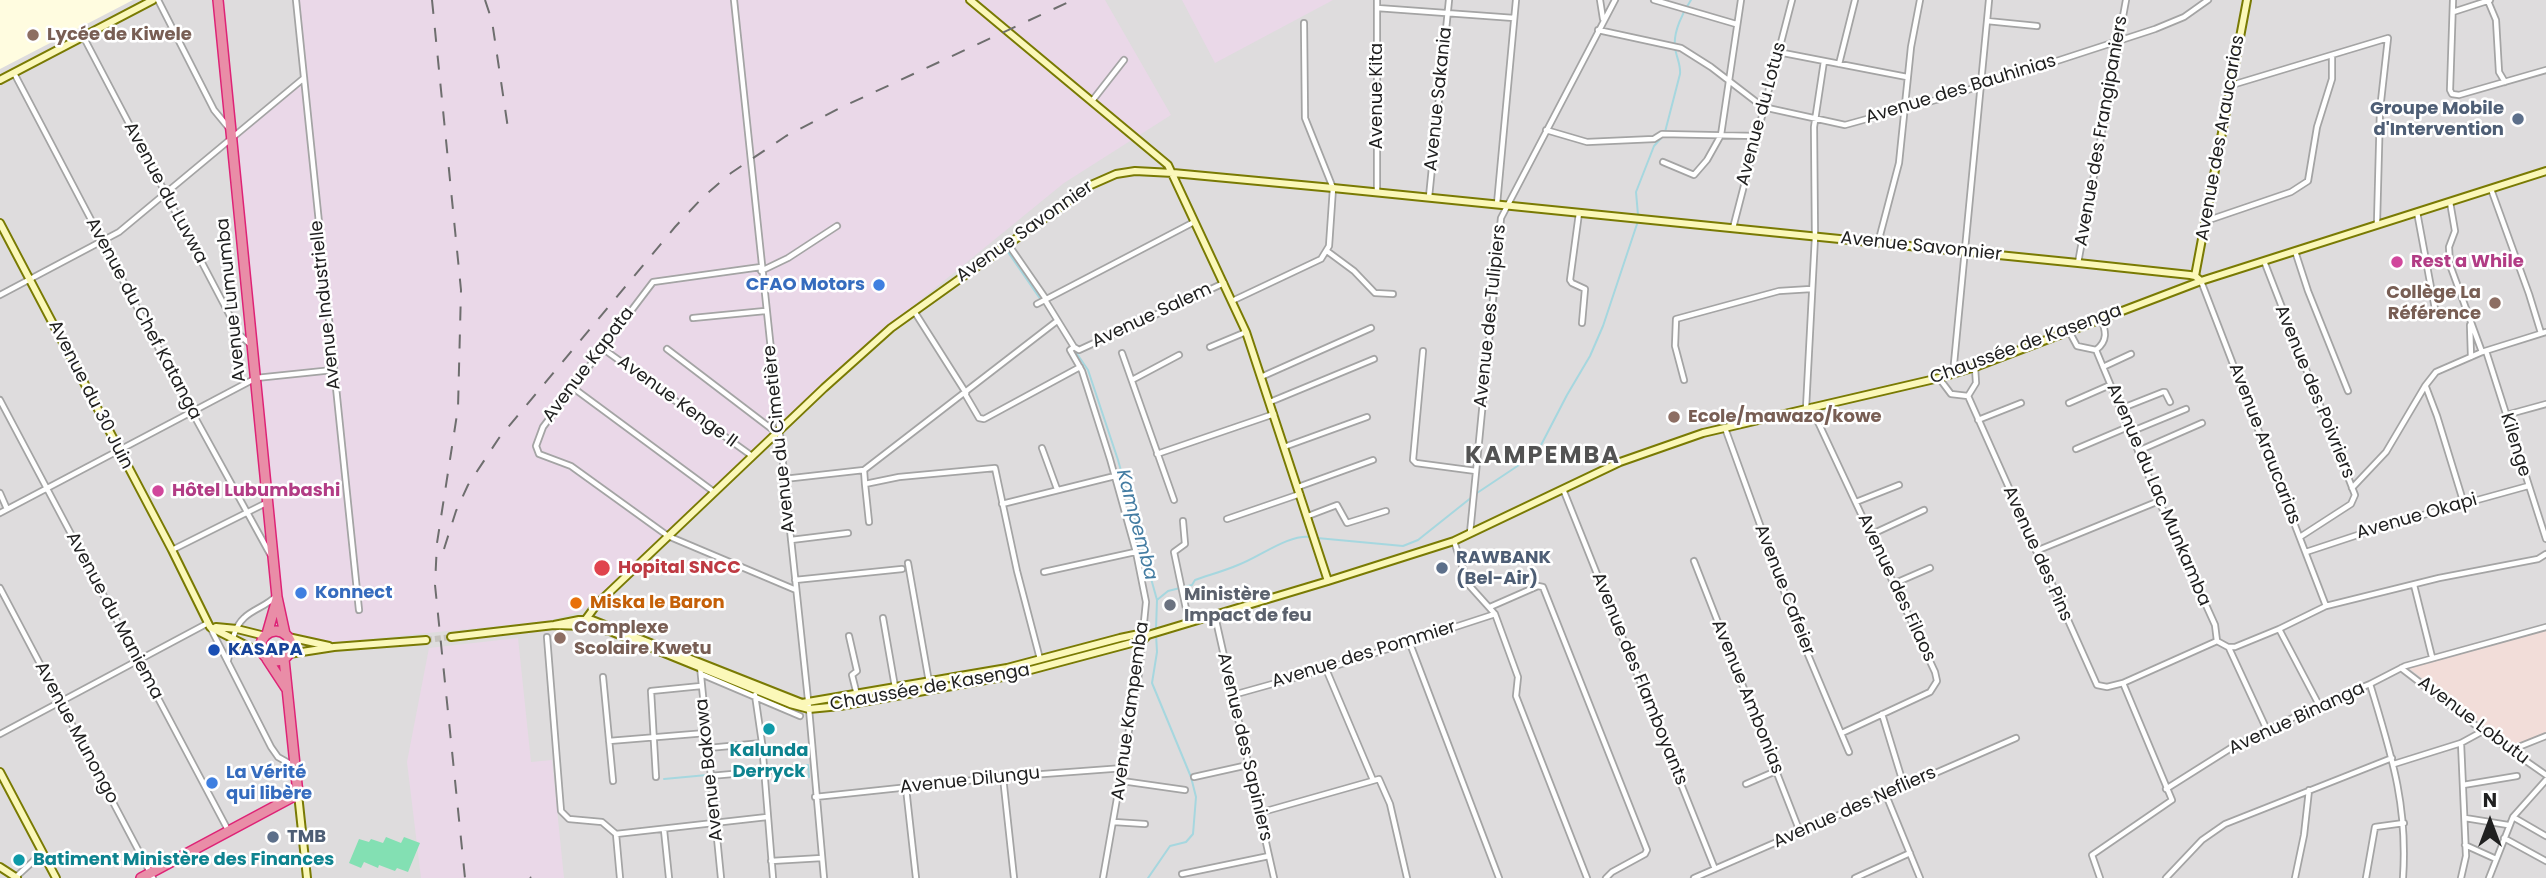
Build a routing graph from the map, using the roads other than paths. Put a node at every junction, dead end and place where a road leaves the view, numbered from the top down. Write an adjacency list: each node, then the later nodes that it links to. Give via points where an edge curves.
1 (155, 0): 32 (street); 53 (street)
2 (218, 0): 53 (highway, Avenue Lumumba)
3 (296, 0): 42 (street, Avenue Industrielle)
4 (734, 0): 84 (street, Avenue du Cimetière)
5 (970, 0): 48 (street)
6 (1377, 0): 22 (street, Avenue Kita)
7 (1449, 0): 23 (street, Avenue Sakania)
8 (1516, 0): 25 (street)
9 (1600, 0): 26 (street)
10 (1615, 0): 26 (street, Avenue des Tulipiers)
11 (1654, 0): 29 (street)
12 (1741, 0): 29 (street)
13 (1792, 0): 34 (street, Avenue du Lotus)
14 (1855, 0): 38 (street)
15 (1920, 0): 41 (street)
16 (1989, 0): 27 (street)
17 (2126, 0): 33 (street, Avenue des Frangipaniers)
18 (2208, 0): 33 (street, Avenue des Bauhinias, via 2175,21)
19 (2246, 0): 47 (street, Avenue des Araucarias)
20 (2453, 0): 24 (street)
21 (2490, 0): 24 (street); 45 (street, via 2499,72)
22 (1377, 8): 23 (street); 61 (street, Avenue Kita)
23 (1448, 12): 25 (street); 63 (street, Avenue Sakania)
24 (2453, 12): 45 (street, via 2452,94)
25 (1514, 19): 65 (street)
26 (1604, 20): 31 (street, Avenue des Tulipiers)
27 (1987, 21): 30 (street); 46 (street)
28 (1304, 23): 59 (street, via 1305,118)
29 (1736, 24): 43 (street)
30 (2037, 26)
31 (1598, 30): 43 (street, Avenue des Bauhinias, via 1673,46); 52 (street, Avenue des Tulipiers)
32 (83, 36): 40 (street); 62 (street, Avenue du Luvwa)
33 (2119, 40): 46 (street, Avenue des Bauhinias); 83 (street, Avenue des Frangipaniers)
34 (1778, 52): 37 (street); 49 (street, Avenue du Lotus)
35 (2332, 55): 47 (street); 69 (street, via 2332,79 2308,181 2291,192); 72 (street, via 2388,39 2380,110)
36 (1124, 61): 48 (street)
37 (1824, 61): 38 (street); 51 (street)
38 (1839, 64): 41 (street)
39 (2546, 70): 45 (street)
40 (14, 72): 44 (street); 76 (street, Avenue du Chef Katanga)
41 (1907, 77): 50 (street)
42 (303, 78): 53 (street); 121 (street, Avenue Industrielle)
43 (1728, 79): 49 (street, Avenue des Bauhinias); 54 (street)
44 (0, 80)
45 (2505, 82)
46 (1980, 86): 50 (street, Avenue des Bauhinias); 81 (street)
47 (2231, 86): 69 (street, Avenue des Araucarias)
48 (1092, 101): 58 (street, via 1165,161)
49 (1763, 107): 51 (street, Avenue des Bauhinias); 55 (street, Avenue du Lotus)
50 (1904, 110): 51 (street, Avenue des Bauhinias, via 1849,125); 77 (street, via 1897,173)
51 (1815, 118): 75 (street)
52 (1546, 130): 54 (street, via 1592,142 1654,139 1663,134); 66 (street, Avenue des Tulipiers)
53 (230, 133): 62 (street); 105 (highway, Avenue Lumumba)
54 (1721, 135): 55 (street); 56 (street, via 1694,175)
55 (1756, 136): 74 (street, Avenue du Lotus)
56 (1664, 162)
57 (2546, 171): 60 (street, Chaussée de Kasenga)
58 (1173, 173): 59 (street, Avenue Savonnier); 70 (street); 78 (street, Avenue Savonnier, via 1126,172 1099,181)
59 (1333, 188): 61 (street, Avenue Savonnier); 80 (street)
60 (2491, 188): 64 (street, Chaussée de Kasenga); 104 (street)
61 (1377, 192): 63 (street, Avenue Savonnier)
62 (166, 194): 76 (street); 105 (street, Avenue du Luvwa, via 240,335)
63 (1429, 197): 65 (street, Avenue Savonnier)
64 (2449, 202): 67 (street, Chaussée de Kasenga); 100 (street, via 2455,236 2449,261)
65 (1497, 204): 66 (street, Avenue Savonnier)
66 (1506, 205): 68 (street, Avenue Savonnier); 161 (street, Avenue des Tulipiers, via 1501,218)
67 (2417, 212): 72 (street, Chaussée de Kasenga); 93 (street)
68 (1579, 213): 74 (street, Avenue Savonnier); 99 (street, via 1570,280 1585,289)
69 (2206, 221): 86 (street, Avenue des Araucarias)
70 (1195, 222): 87 (street); 91 (street)
71 (0, 223): 85 (street, Avenue du 30 Juin)
72 (2377, 223): 79 (street, Chaussée de Kasenga)
73 (837, 226): 84 (street, via 788,258)
74 (1733, 228): 75 (street, Avenue Savonnier)
75 (1815, 237): 77 (street, Avenue Savonnier); 88 (street)
76 (103, 242): 85 (street); 143 (street, Avenue du Chef Katanga)
77 (1878, 243): 81 (street, Avenue Savonnier)
78 (1008, 244): 91 (street, Avenue Kampemba); 95 (street, Avenue Savonnier)
79 (2295, 250): 82 (street, Chaussée de Kasenga); 131 (street)
80 (1327, 251): 89 (street, via 1375,292); 92 (street, via 1318,261)
81 (1964, 252): 83 (street, Avenue Savonnier); 122 (street)
82 (2264, 261): 86 (street, Chaussée de Kasenga); 168 (street, Avenue des Poivriers)
83 (2078, 263): 86 (street, Avenue Savonnier)
84 (761, 269): 94 (street, Avenue du Cimetière); 107 (street, Avenue Kapata, via 653,282)
85 (30, 279): 90 (street); 155 (street, Avenue du 30 Juin)
86 (2198, 279): 97 (street, Chaussée de Kasenga); 193 (street, Avenue Araucarias)
87 (1224, 283): 92 (street); 108 (street, Avenue Salem, via 1081,349)
88 (1811, 289): 127 (street, via 1779,291 1676,319 1675,346); 140 (street)
89 (1393, 294)
90 (0, 295)
91 (1042, 301): 98 (street, Avenue Kampemba)
92 (1232, 301): 103 (street)
93 (2435, 309)
94 (765, 311): 96 (street); 151 (street, Avenue du Cimetière)
95 (914, 311): 132 (street); 151 (street, Avenue Savonnier, via 867,348)
96 (693, 318)
97 (2101, 319): 102 (street, Chaussée de Kasenga); 110 (street, via 2106,336)
98 (1055, 322): 108 (street, Avenue Kampemba); 132 (street)
99 (1581, 323)
100 (2470, 324): 112 (street, Kilenge); 116 (street)
101 (1371, 328): 123 (street)
102 (2069, 331): 110 (street, via 2077,346); 119 (street, Chaussée de Kasenga)
103 (1246, 332): 106 (street); 123 (street)
104 (2543, 332): 112 (street)
105 (253, 346): 124 (highway, Avenue Lumumba)
106 (1210, 347)
107 (602, 348): 130 (street, Avenue Kapata); 158 (street, Avenue Kenge II)
108 (1072, 348): 118 (street, Avenue Kampemba)
109 (667, 349): 151 (street)
110 (2096, 350): 120 (street, Avenue du Lac Munkamba)
111 (1423, 351): 161 (street, via 1413,460)
112 (2484, 352): 116 (street); 145 (street, Kilenge)
113 (1122, 354): 126 (street)
114 (2131, 354): 120 (street)
115 (1179, 355): 126 (street)
116 (2470, 357): 129 (street, via 2436,372)
117 (1374, 359): 135 (street)
118 (1080, 367): 132 (street, via 984,419); 162 (street, Avenue Kampemba)
119 (1975, 367): 122 (street, Chaussée de Kasenga); 133 (street, via 1976,383)
120 (2103, 367): 128 (street, Avenue du Lac Munkamba)
121 (333, 370): 124 (street); 217 (street, Avenue Industrielle)
122 (1953, 374): 125 (street, Chaussée de Kasenga)
123 (1261, 377): 135 (street)
124 (256, 378): 143 (street); 176 (highway, Avenue Lumumba)
125 (1939, 378): 133 (street, via 1951,394); 140 (street, Chaussée de Kasenga)
126 (1132, 380): 157 (street)
127 (1684, 380)
128 (2110, 384): 138 (street); 141 (street, Avenue du Lac Munkamba)
129 (2425, 386): 168 (street, via 2386,452); 179 (street)
130 (572, 387): 172 (street); 192 (street, Avenue Kapata, via 543,427 537,451 570,466)
131 (2348, 391)
132 (965, 394): 160 (street)
133 (1968, 396): 147 (street, Avenue des Pins)
134 (0, 400): 167 (street, Avenue du Maniema)
135 (1270, 402): 144 (street)
136 (2170, 402): 141 (street, via 2165,391)
137 (2021, 403): 147 (street)
138 (2069, 403)
139 (2546, 404): 145 (street)
140 (1809, 407): 149 (street, Chaussée de Kasenga); 177 (street, Avenue des Filaos)
141 (2120, 409): 150 (street, Avenue du Lac Munkamba)
142 (2186, 409): 150 (street)
143 (192, 412): 155 (street); 184 (street, Avenue du Chef Katanga)
144 (1274, 414): 152 (street); 157 (street)
145 (2506, 415): 166 (street, Kilenge)
146 (1367, 418): 152 (street)
147 (1978, 420): 198 (street, Avenue des Pins)
148 (2202, 423): 156 (street)
149 (1725, 427): 170 (street, Chaussée de Kasenga, via 1620,463); 268 (street, Avenue Cafeier, via 1801,638)
150 (2129, 430): 154 (street); 156 (street, Avenue du Lac Munkamba)
151 (778, 432): 158 (street, Avenue Savonnier); 163 (street, Avenue du Cimetière)
152 (1284, 447): 171 (street)
153 (1042, 448): 169 (street)
154 (2076, 449)
155 (117, 450): 167 (street); 197 (street, Avenue du 30 Juin)
156 (2138, 451): 175 (street, Avenue du Lac Munkamba)
157 (1157, 454): 174 (street)
158 (752, 456): 172 (street, Avenue Savonnier)
159 (1373, 460): 171 (street)
160 (864, 470): 163 (street); 164 (street)
161 (1476, 471): 190 (street, Avenue des Tulipiers)
162 (1115, 476): 169 (street); 199 (street, Avenue Kampemba)
163 (784, 480): 195 (street, Avenue du Cimetière)
164 (865, 484): 178 (street, via 990,467 996,469); 188 (street)
165 (1899, 485): 177 (street)
166 (2528, 486): 179 (street, Avenue Okapi); 194 (street, Kilenge)
167 (46, 488): 180 (street); 242 (street, Avenue du Maniema)
168 (2352, 488): 193 (street, Avenue des Poivriers, via 2353,502)
169 (1057, 489): 178 (street)
170 (1563, 489): 190 (street, Chaussée de Kasenga); 331 (street, Avenue des Flamboyants)
171 (1299, 490): 185 (street); 186 (street)
172 (714, 492): 192 (street, Avenue Savonnier)
173 (0, 493): 180 (street)
174 (1174, 500)
175 (2159, 501): 198 (street); 236 (street, Avenue du Lac Munkamba, via 2215,625)
176 (268, 502): 184 (street); 204 (highway, Avenue Lumumba)
177 (1856, 502): 191 (street, Avenue des Filaos)
178 (1002, 503): 243 (street)
179 (2464, 504): 200 (street, Avenue Okapi)
180 (7, 509): 183 (street)
181 (1924, 510): 191 (street)
182 (1386, 511): 185 (street, via 1347,523 1337,505)
183 (0, 513)
184 (247, 513): 197 (street); 204 (street, Avenue du Chef Katanga)
185 (1308, 516): 209 (street)
186 (1227, 519)
187 (1183, 521): 222 (street, via 1185,544 1174,552)
188 (869, 522)
189 (848, 533): 195 (street)
190 (1470, 534): 196 (street, Chaussée de Kasenga)
191 (1870, 535): 210 (street, Avenue des Filaos)
192 (668, 536): 213 (street, Avenue Kapata); 221 (street, Avenue Savonnier, via 597,604)
193 (2300, 537): 200 (street, Avenue Araucarias)
194 (2546, 539)
195 (791, 540): 208 (street, Avenue du Cimetière)
196 (1454, 541): 209 (street, Chaussée de Kasenga); 216 (street, via 1468,584)
197 (172, 550): 223 (street, Avenue du 30 Juin)
198 (2036, 551): 252 (street, Avenue des Pins, via 2094,681 2102,687)
199 (1136, 552): 207 (street); 229 (street, Avenue Kampemba, via 1146,602)
200 (2306, 552): 215 (street, Avenue Araucarias)
201 (2546, 554): 211 (street)
202 (1694, 561): 286 (street, Avenue Ambonias)
203 (908, 563): 251 (street)
204 (275, 564): 214 (highway, Avenue Lumumba)
205 (1930, 568): 210 (street)
206 (902, 569): 208 (street)
207 (1044, 572)
208 (795, 580): 213 (street, Avenue du Cimetière)
209 (1328, 581): 219 (street, Chaussée de Kasenga)
210 (1893, 584): 263 (street, Avenue des Filaos, via 1937,681 1930,692)
211 (2414, 585): 215 (street); 241 (street)
212 (0, 589): 260 (street, Avenue Munongo)
213 (796, 590): 262 (street, Avenue du Cimetière)
214 (277, 596): 224 (street); 227 (highway, Avenue Lumumba); 228 (highway, Avenue Lumumba)
215 (2326, 606): 226 (street)
216 (1490, 607): 218 (street); 334 (street, via 1542,587 1647,850)
217 (359, 610)
218 (1495, 614): 235 (street, Avenue des Pommier); 350 (street, via 1518,677 1516,696)
219 (1215, 615): 222 (street, Chaussée de Kasenga); 259 (street, Avenue des Sapiniers)
220 (883, 618): 255 (street)
221 (586, 623): 233 (street, Chaussée de Kasenga); 246 (street, Chaussée de Kasenga, via 603,623)
222 (1189, 623): 229 (street, Chaussée de Kasenga)
223 (209, 625): 224 (street); 232 (street); 242 (street); 244 (street)
224 (238, 626): 227 (street); 232 (street)
225 (2546, 627): 241 (street, Avenue Binanga)
226 (2279, 629): 238 (street); 261 (street)
227 (266, 635): 228 (highway, via 276,631); 239 (highway, Avenue Lumumba, via 261,644)
228 (286, 635): 237 (street); 240 (highway, Avenue Lumumba, via 291,645)
229 (1146, 635): 243 (street, Chaussée de Kasenga); 249 (street, Chaussée de Kasenga); 284 (street, Avenue Kampemba)
230 (849, 636): 258 (street)
231 (547, 637): 319 (street, via 561,811 569,819 602,822)
232 (234, 638): 239 (street); 244 (street)
233 (451, 638)
234 (426, 640): 237 (street)
235 (1409, 641): 248 (street, Avenue des Pommier); 349 (street)
236 (2217, 641): 238 (street); 252 (street)
237 (334, 647): 240 (street)
238 (2228, 647): 265 (street)
239 (264, 655): 240 (highway, via 274,661); 256 (highway, Avenue Lumumba)
240 (287, 656): 256 (highway, Avenue Lumumba)
241 (2432, 657): 245 (street, Avenue Binanga)
242 (137, 659): 260 (street); 317 (street, Avenue du Maniema)
243 (1040, 659): 247 (street, Chaussée de Kasenga)
244 (227, 662): 282 (street, via 271,747)
245 (2401, 667): 253 (street, Avenue Binanga); 266 (street, Avenue Lobutu)
246 (700, 668): 254 (street, Avenue Bakowa); 257 (street); 262 (street, Chaussée de Kasenga)
247 (1007, 668): 249 (street); 251 (street, Chaussée de Kasenga)
248 (1326, 669): 259 (street, Avenue des Pommier); 294 (street)
249 (1008, 676): 262 (street, Chaussée de Kasenga, via 840,706)
250 (603, 677): 273 (street)
251 (929, 682): 255 (street, Chaussée de Kasenga)
252 (2123, 683): 301 (street)
253 (2370, 684): 261 (street, Avenue Binanga); 279 (street)
254 (701, 685): 267 (street, Avenue Bakowa); 271 (street, via 652,690)
255 (895, 688): 258 (street, Chaussée de Kasenga)
256 (287, 690): 282 (highway, Avenue Lumumba)
257 (755, 695): 264 (street); 274 (street)
258 (857, 695): 262 (street, Chaussée de Kasenga)
259 (1233, 695): 280 (street, Avenue des Sapiniers)
260 (60, 702): 269 (street); 333 (street, Avenue Munongo)
261 (2319, 705): 265 (street, Avenue Binanga)
262 (808, 706): 306 (street, Avenue du Cimetière)
263 (1882, 714): 268 (street); 299 (street)
264 (800, 716)
265 (2267, 730): 301 (street, Avenue Binanga)
266 (2483, 731): 275 (street); 277 (street, Avenue Lobutu)
267 (706, 733): 271 (street); 276 (street, Avenue Bakowa)
268 (1842, 733): 278 (street, Avenue Cafeier)
269 (0, 734)
270 (2546, 736): 277 (street)
271 (653, 737): 273 (street); 291 (street)
272 (2016, 738): 299 (street, Avenue des Nefliers)
273 (609, 741): 295 (street)
274 (762, 743): 276 (street); 285 (street)
275 (2461, 743): 281 (street); 298 (street)
276 (708, 748): 288 (street, Avenue Bakowa)
277 (2511, 750): 293 (street, Avenue Lobutu)
278 (1849, 752)
279 (2392, 758): 281 (street); 303 (street)
280 (1249, 765): 289 (street); 307 (street, Avenue des Sapiniers)
281 (2394, 765): 312 (street)
282 (295, 766): 304 (highway, Avenue Lumumba)
283 (800, 768): 285 (street)
284 (1124, 768): 292 (street, Avenue Dilungu); 296 (street, Avenue Kampemba)
285 (764, 771): 288 (street); 308 (street)
286 (1776, 771): 297 (street); 318 (street, Avenue Ambonias)
287 (0, 772): 323 (street)
288 (710, 776): 313 (street, Avenue Bakowa)
289 (1195, 776)
290 (2517, 776): 298 (street)
291 (656, 777)
292 (1003, 777): 300 (street, Avenue Dilungu); 345 (street)
293 (2546, 778): 309 (street)
294 (1373, 780): 307 (street); 348 (street, via 1380,781 1390,804)
295 (613, 781)
296 (1122, 781): 302 (street); 311 (street, Avenue Kampemba)
297 (1746, 784)
298 (2463, 785): 310 (street)
299 (1904, 786): 305 (street, Avenue des Nefliers)
300 (906, 788): 306 (street, Avenue Dilungu); 344 (street)
301 (2166, 789): 354 (street, via 2172,801 2092,855)
302 (1185, 790)
303 (2309, 790): 355 (street, via 2225,824 2202,840); 356 (street)
304 (298, 794): 317 (highway); 338 (street, Avenue Lumumba)
305 (1886, 794): 318 (street, Avenue des Nefliers); 324 (street)
306 (816, 797): 326 (street, Avenue du Cimetière)
307 (1259, 813): 325 (street, Avenue des Sapiniers)
308 (767, 817): 313 (street); 329 (street)
309 (2512, 817): 315 (street); 320 (street)
310 (2465, 818): 315 (street); 322 (street)
311 (1114, 822): 314 (street); 346 (street, Avenue Kampemba)
312 (2404, 823): 357 (street, via 2375,827); 358 (street)
313 (715, 824): 316 (street); 341 (street, Avenue Bakowa)
314 (1145, 824)
315 (2508, 825): 321 (street)
316 (664, 830): 319 (street); 340 (street)
317 (228, 831): 333 (highway)
318 (1800, 832): 331 (street, Avenue des Nefliers)
319 (616, 834): 339 (street)
320 (2546, 836)
321 (2504, 838): 327 (street); 328 (street)
322 (2465, 845): 327 (street); 359 (street)
323 (42, 853): 335 (street); 336 (street)
324 (1910, 853): 352 (street); 353 (street)
325 (1269, 856): 332 (street); 347 (street, Avenue des Sapiniers)
326 (821, 858): 329 (street); 343 (street, Avenue du Cimetière)
327 (2496, 859): 360 (street)
328 (2546, 861)
329 (771, 862): 342 (street)
330 (0, 867): 335 (street)
331 (1715, 869): 351 (street, Avenue des Nefliers)
332 (1182, 874)
333 (151, 875): 337 (highway)
334 (1609, 877)
335 (16, 878)
336 (57, 878)
337 (141, 878)
338 (307, 878)
339 (620, 878)
340 (669, 878)
341 (721, 878)
342 (773, 878)
343 (824, 878)
344 (916, 878)
345 (1014, 878)
346 (1103, 878)
347 (1274, 878)
348 (1407, 878)
349 (1499, 878)
350 (1587, 878)
351 (1693, 878)
352 (1854, 878)
353 (1920, 878)
354 (2100, 878)
355 (2166, 878)
356 (2295, 878)
357 (2366, 878)
358 (2403, 878)
359 (2461, 878)
360 (2489, 878)

